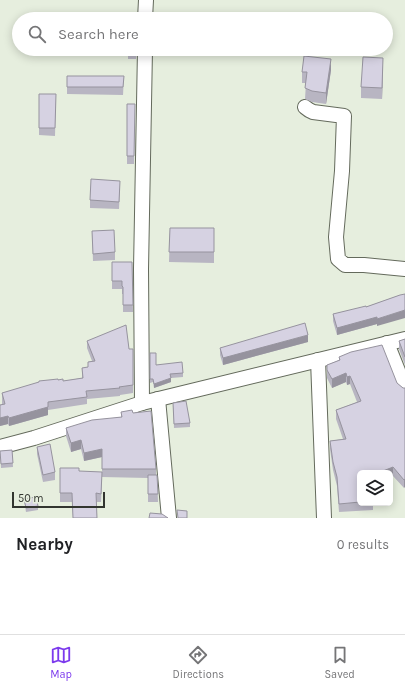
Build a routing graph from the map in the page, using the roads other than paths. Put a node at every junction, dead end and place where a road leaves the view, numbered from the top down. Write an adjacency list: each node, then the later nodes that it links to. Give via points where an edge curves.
1 (146, 0): 2 (street)
2 (145, 12)
3 (145, 56): 11 (street, via 141,269)
4 (305, 107): 5 (street, via 313,112 344,116 336,237 338,259 345,265)
5 (405, 269)
6 (405, 339): 7 (street)
7 (387, 343): 8 (street); 9 (street)
8 (318, 360): 10 (street); 14 (street)
9 (405, 388)
10 (158, 399): 11 (street); 13 (street)
11 (142, 403): 12 (street, via 34,438)
12 (0, 446)
13 (169, 518)
14 (324, 518)

